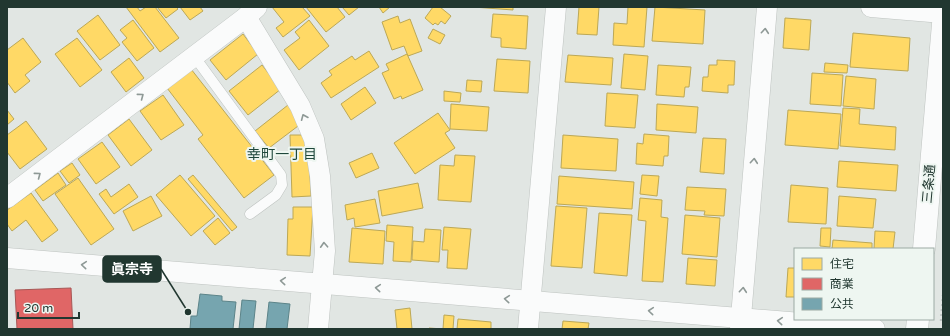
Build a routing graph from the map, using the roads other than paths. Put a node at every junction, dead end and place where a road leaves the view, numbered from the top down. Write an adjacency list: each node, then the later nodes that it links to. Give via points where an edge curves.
1 (556, 7): 13 (street)
2 (768, 7): 14 (street, one-way to 2)
3 (871, 7): 5 (street)
4 (252, 12): 7 (street); 12 (street, one-way to 4, via 324,243 320,176 314,139)
5 (943, 13)
6 (943, 24): 10 (street, 三条通)
7 (194, 56): 8 (street, one-way to 7); 9 (lane, via 281,175 282,185 276,195)
8 (7, 198)
9 (250, 214)
10 (924, 248)
11 (7, 258): 12 (street, one-way to 11)
12 (322, 284): 13 (street, one-way to 12); 15 (street)
13 (531, 301): 14 (street, one-way to 13); 16 (street)
14 (740, 324): 17 (street, one-way to 14)
15 (318, 329)
16 (528, 329)
17 (875, 329)

